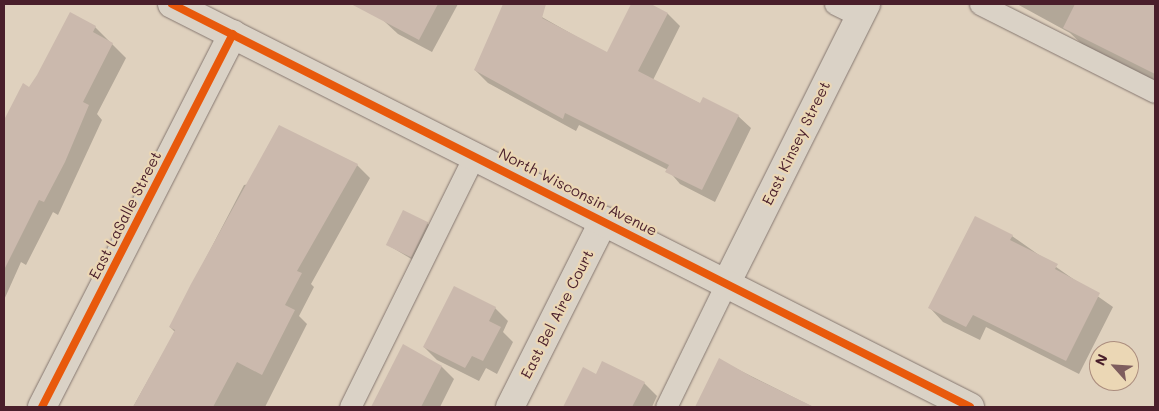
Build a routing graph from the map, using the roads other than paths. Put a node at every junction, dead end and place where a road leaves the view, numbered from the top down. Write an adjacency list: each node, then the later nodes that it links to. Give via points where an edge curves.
1 (172, 4): 5 (street, North Wisconsin Avenue)
2 (835, 4): 4 (lane)
3 (980, 4): 6 (lane)
4 (863, 10): 9 (street, East Kinsey Street)
5 (232, 34): 7 (street, North Wisconsin Avenue); 10 (street, East LaSalle Street)
6 (1155, 92)
7 (474, 156): 8 (street, North Wisconsin Avenue); 11 (lane)
8 (604, 220): 9 (street, North Wisconsin Avenue); 12 (street, East Bel Aire Court)
9 (727, 282): 13 (lane); 14 (street, North Wisconsin Avenue)
10 (42, 407)
11 (350, 407)
12 (510, 407)
13 (666, 407)
14 (970, 407)

